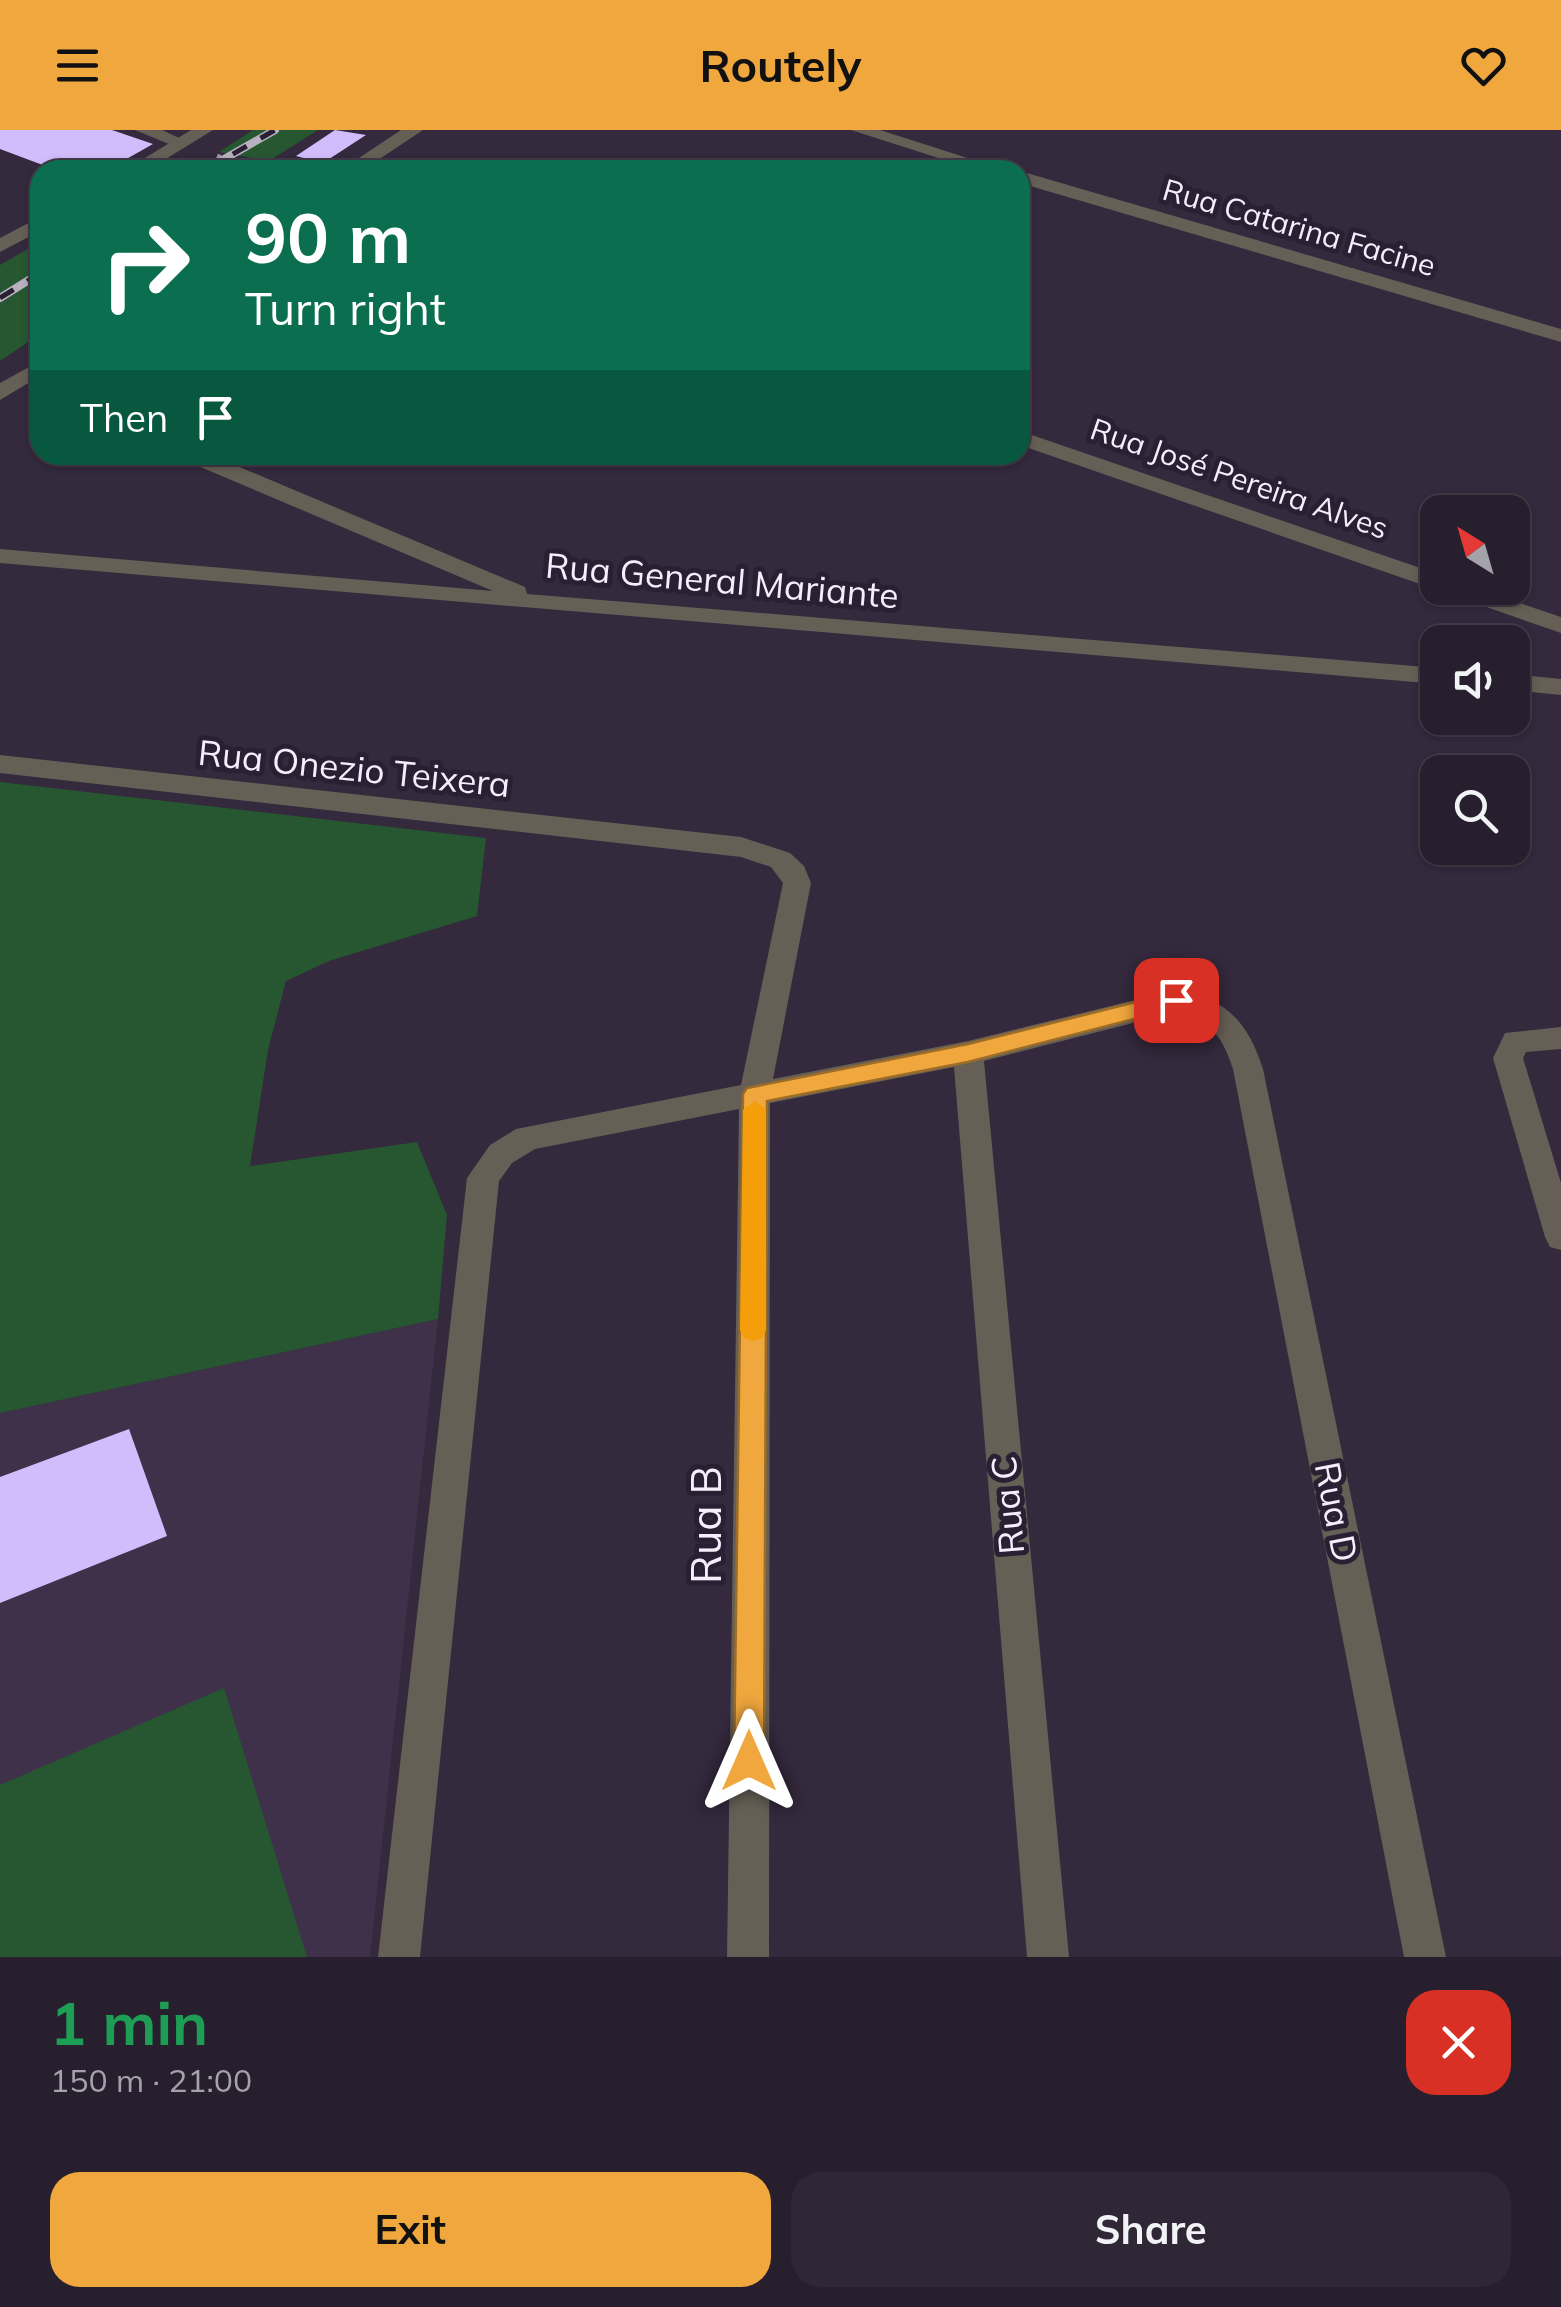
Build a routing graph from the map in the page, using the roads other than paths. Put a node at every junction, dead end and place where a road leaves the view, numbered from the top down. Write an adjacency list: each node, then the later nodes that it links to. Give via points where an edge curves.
1 (144, 130): 5 (street)
2 (204, 130): 5 (street)
3 (414, 130): 7 (street)
4 (860, 130): 8 (street)
5 (181, 143): 6 (street)
6 (151, 160)
7 (366, 160)
8 (962, 160)
9 (1030, 180): 12 (street, Rua Catarina Facine)
10 (30, 229): 11 (street)
11 (0, 246)
12 (1561, 336)
13 (1030, 441): 16 (street, Rua José Pereira Alves)
14 (216, 465): 17 (street)
15 (0, 556): 17 (street, Rua General Mariante)
16 (1420, 576)
17 (535, 600): 20 (street, Rua General Mariante)
18 (1502, 605): 19 (street)
19 (1561, 625)
20 (1420, 674)
21 (1530, 683): 22 (street)
22 (1561, 686)
23 (0, 764): 26 (street, Rua Onezio Teixera, via 741,846 774,856 792,867 799,884)
24 (1561, 1038): 27 (street, via 1516,1041 1508,1058)
25 (968, 1053): 26 (street); 30 (street, Rua C); 31 (street, Rua D, via 1176,1000 1213,1010 1238,1041 1250,1067)
26 (755, 1094): 28 (street, via 526,1138 500,1154 483,1178); 29 (street, Rua B)
27 (1561, 1237)
28 (399, 1957)
29 (748, 1957)
30 (1048, 1957)
31 (1425, 1957)

